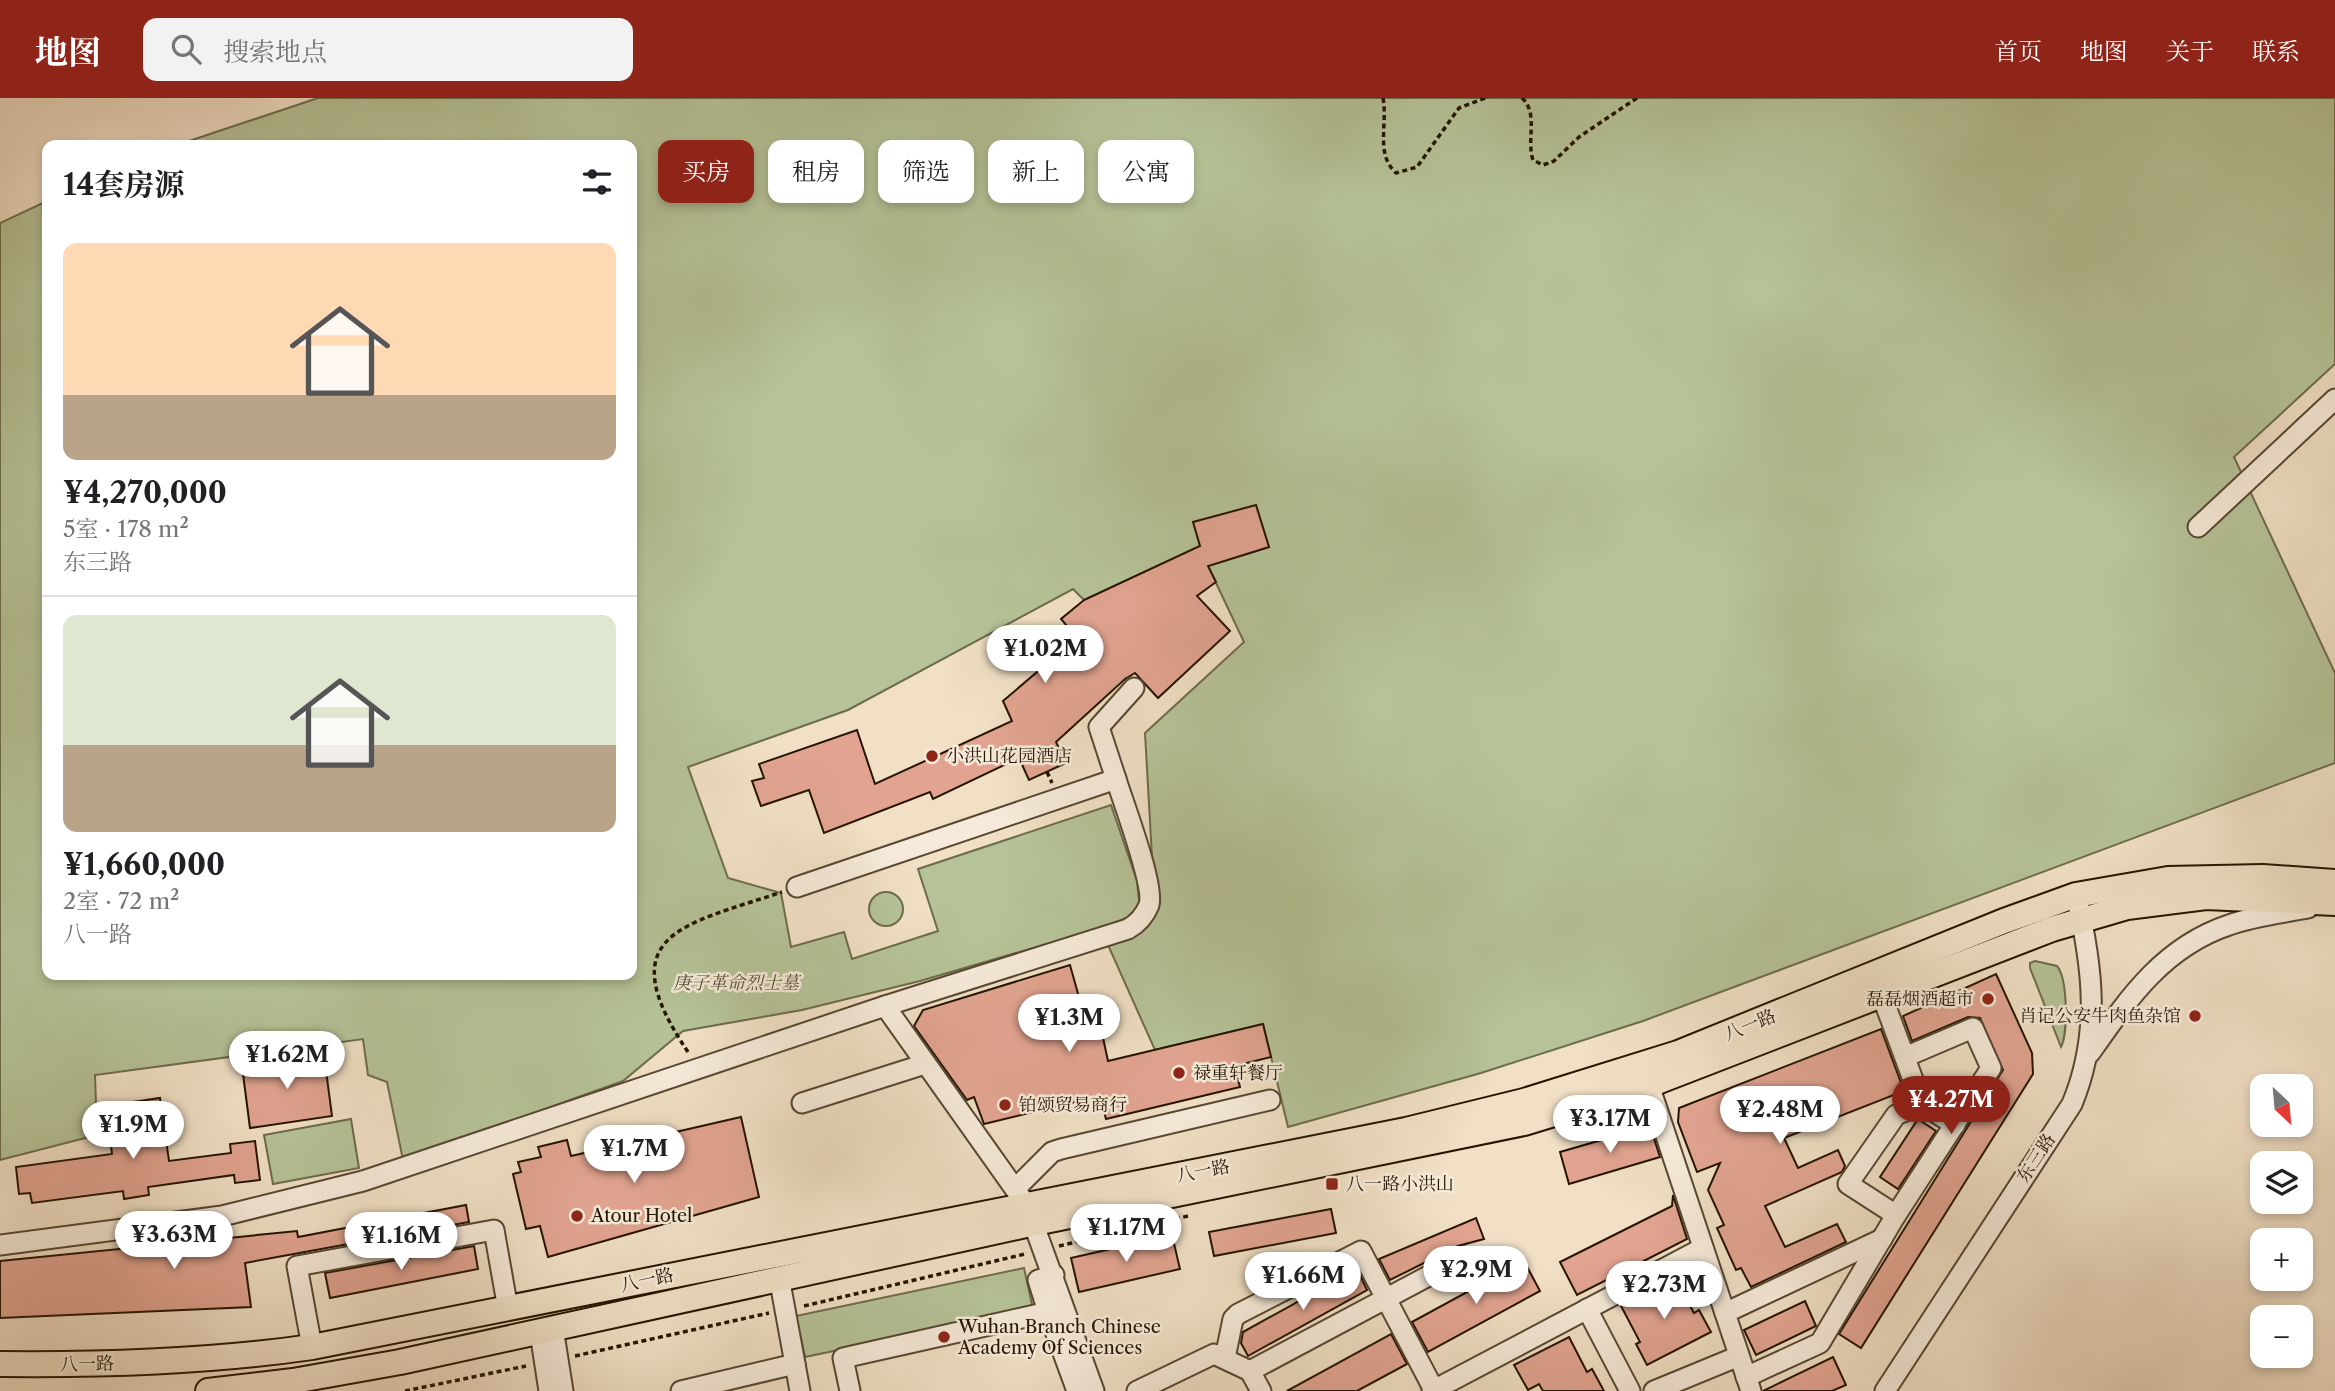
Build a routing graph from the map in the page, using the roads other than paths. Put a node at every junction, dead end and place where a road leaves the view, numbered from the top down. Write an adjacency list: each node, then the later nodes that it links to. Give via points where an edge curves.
1 (2335, 399): 2 (street)
2 (2197, 527)
3 (1134, 688): 4 (street, via 1099,727)
4 (1116, 779): 6 (street); 10 (street, via 1149,885 1149,906 1138,921 1128,929)
5 (2335, 883): 8 (main road, 八一路, via 2263,877 2168,879)
6 (797, 887)
7 (2335, 903): 8 (main road, via 2237,897); 11 (street, via 2231,924 2180,949 2132,994)
8 (2079, 907): 9 (main road, 八一路); 11 (street, 东三路, via 2091,1007); 19 (main road, 八一路, via 2004,921 1703,1044 1563,1090 1406,1130)
9 (1882, 996): 12 (street); 14 (main road, 八一路)
10 (885, 1006): 13 (street); 22 (street, via 363,1181 222,1216)
11 (2089, 1054): 54 (street, 东三路, via 2072,1104)
12 (1905, 1057): 17 (street); 18 (street, via 1973,1028 1991,1068)
13 (925, 1064): 16 (street); 19 (street)
14 (1649, 1085): 19 (main road, 八一路, via 1472,1135); 23 (street)
15 (1270, 1100): 19 (street, via 1052,1152)
16 (802, 1103)
17 (1922, 1104): 18 (street); 20 (street, via 1896,1115 1848,1184)
18 (1955, 1125): 20 (street)
19 (1026, 1206): 25 (street); 26 (main road, 八一路); 28 (main road, 八一路)
20 (1896, 1215): 21 (street)
21 (1882, 1239): 31 (street); 39 (street, via 1820,1343)
22 (0, 1245)
23 (1703, 1248): 29 (street); 31 (street)
24 (1464, 1257): 27 (street)
25 (1054, 1275): 30 (street, via 1038,1280); 48 (street)
26 (779, 1278): 32 (main road, 八一路); 37 (street)
27 (1385, 1299): 35 (street, via 1361,1251 1238,1314); 38 (street); 51 (street)
28 (508, 1309): 33 (main road, 八一路); 33 (street, via 494,1230 297,1266)
29 (1587, 1309): 51 (street); 52 (street)
30 (1048, 1312): 46 (street, via 843,1358); 47 (street)
31 (1725, 1313): 34 (street)
32 (546, 1330): 41 (main road, 八一路, via 345,1373); 42 (street); 43 (street)
33 (312, 1346): 36 (main road, 八一路, via 138,1363)
34 (1739, 1356): 39 (street); 40 (street)
35 (1225, 1358): 38 (street); 49 (street, via 1208,1355)
36 (0, 1364)
37 (795, 1364): 44 (street); 45 (street)
38 (1250, 1371): 50 (street)
39 (1749, 1384)
40 (1687, 1385): 53 (street)
41 (221, 1391)
42 (549, 1391)
43 (563, 1391)
44 (681, 1391)
45 (800, 1391)
46 (850, 1391)
47 (1077, 1391)
48 (1094, 1391)
49 (1137, 1391)
50 (1261, 1391)
51 (1433, 1391)
52 (1630, 1391)
53 (1654, 1391)
54 (1885, 1391)

